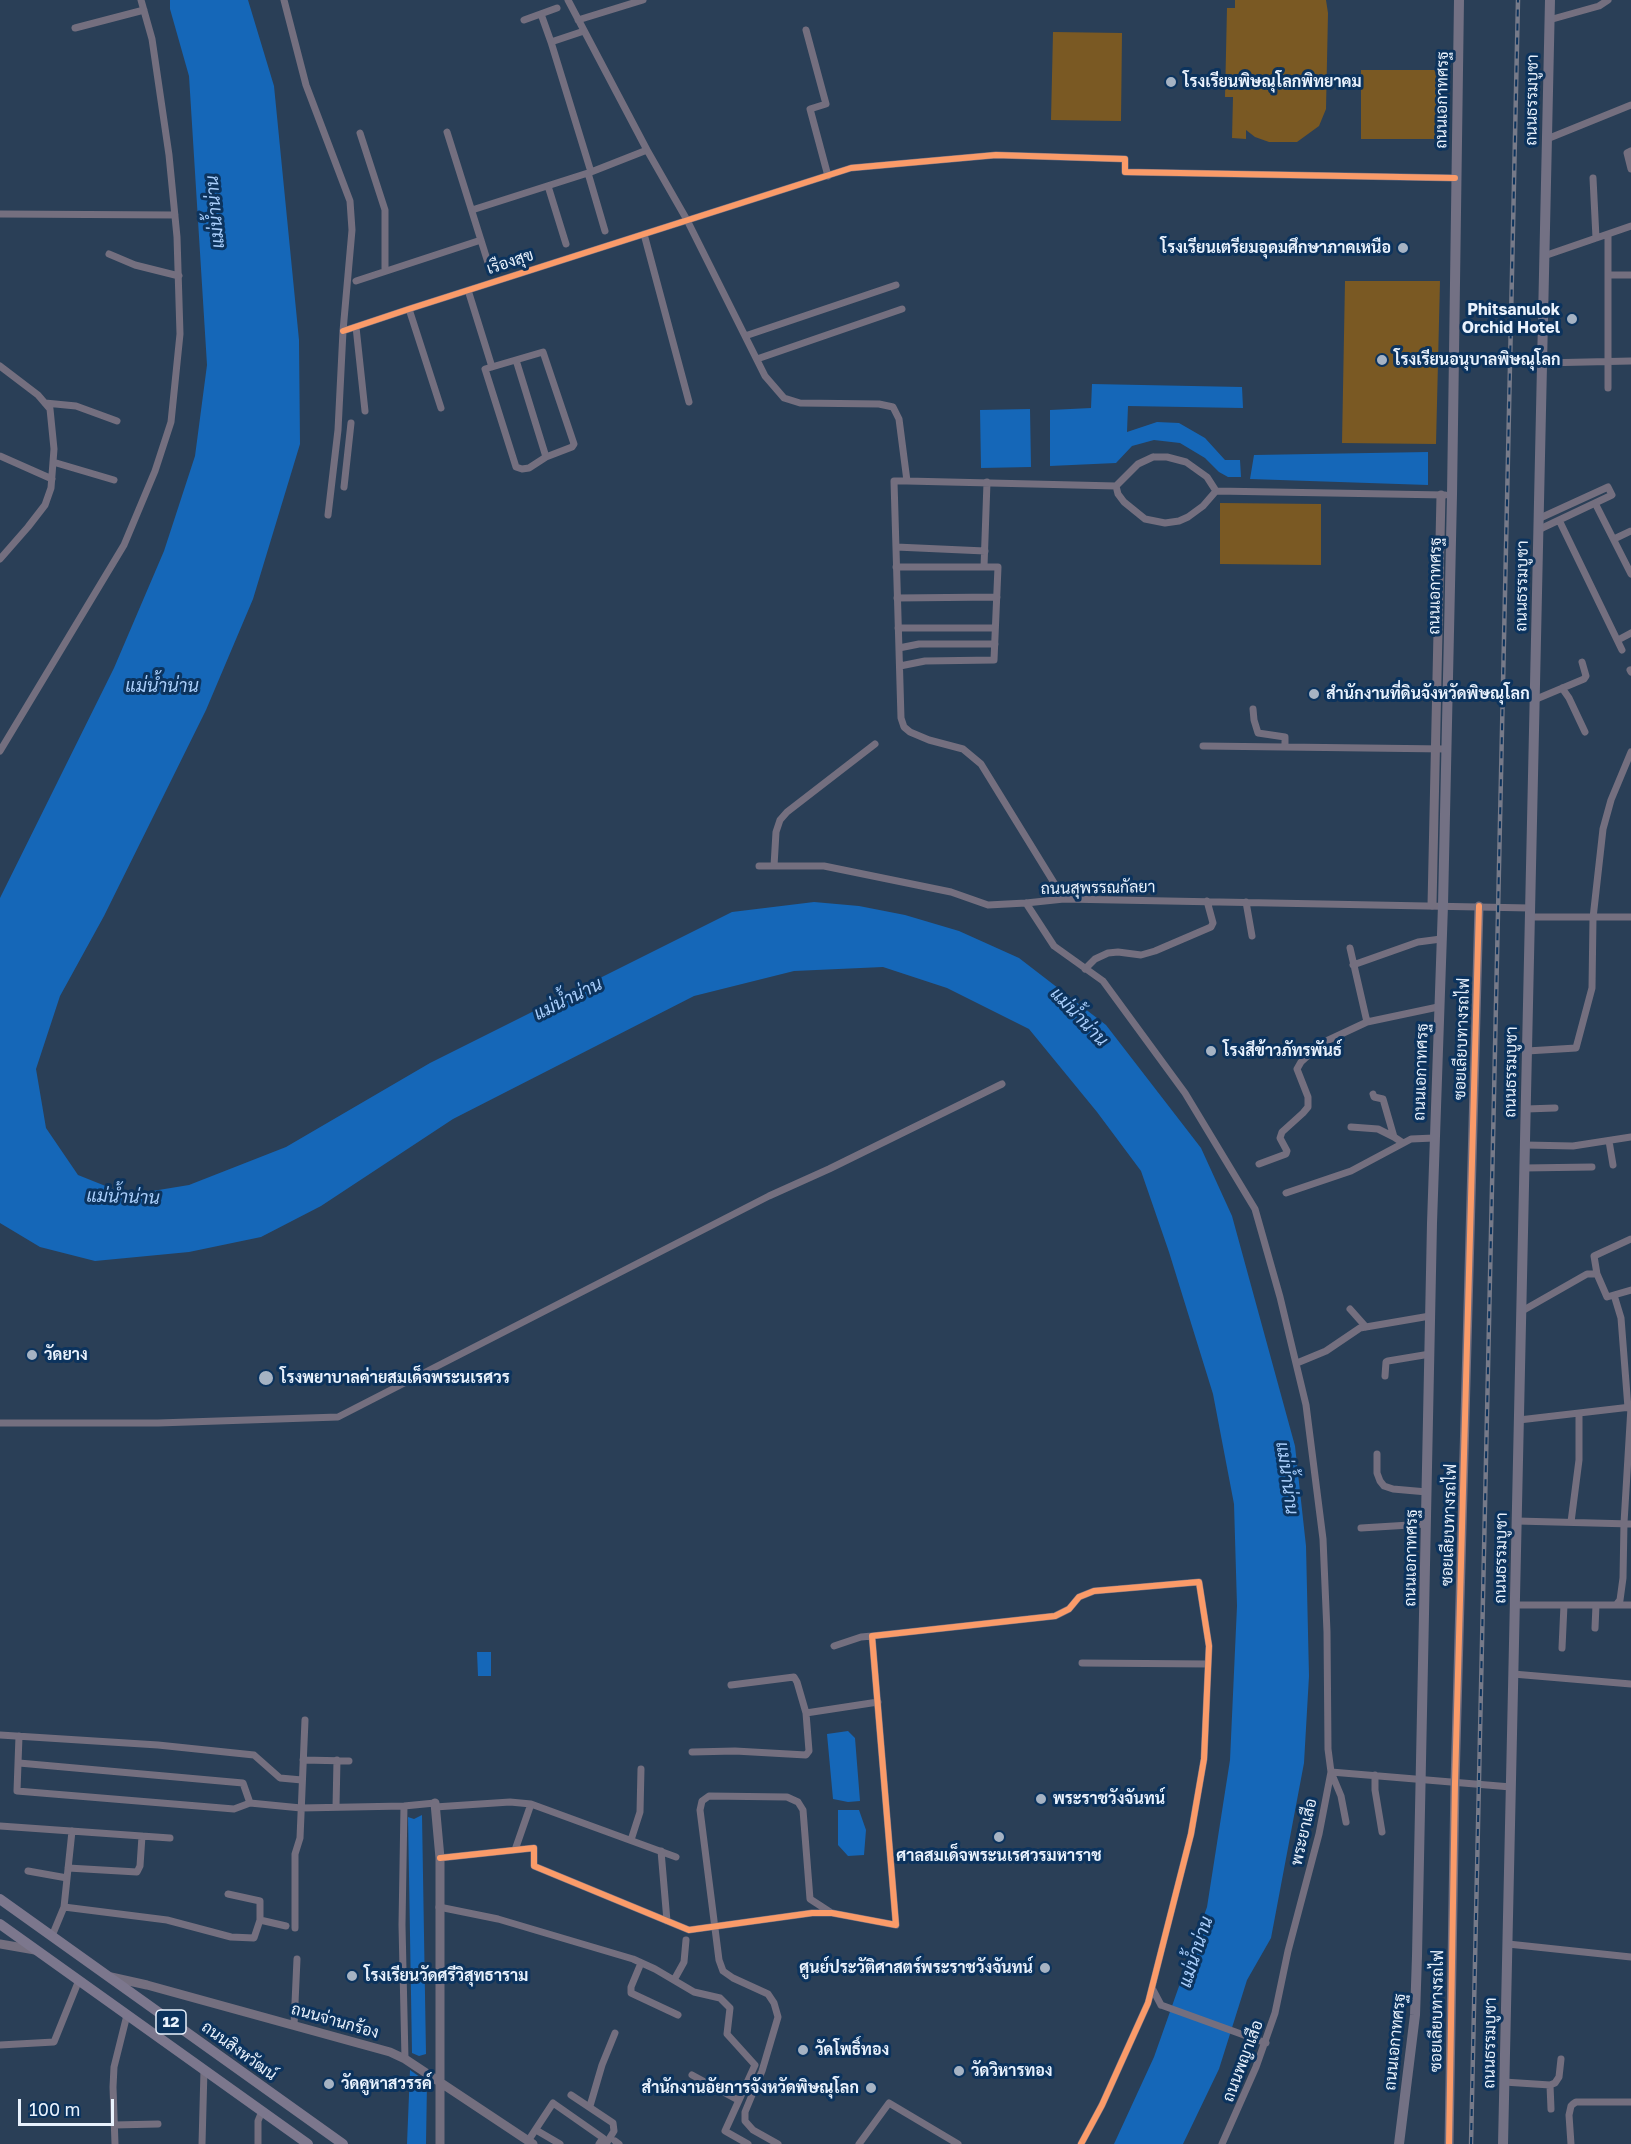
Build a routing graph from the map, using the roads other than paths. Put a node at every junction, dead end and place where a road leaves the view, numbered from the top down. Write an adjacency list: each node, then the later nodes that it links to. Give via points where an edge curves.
1 (141, 0): 9 (street)
2 (284, 0): 54 (street, via 306,85 350,201 352,230)
3 (569, 0): 12 (street)
4 (643, 0): 12 (street)
5 (1459, 0): 27 (main road, ถนนเอกาทศรฐ)
6 (1550, 0): 13 (main road, ถนนธรรมบูชา)
7 (1608, 0): 13 (street)
8 (557, 8): 10 (street)
9 (144, 10): 14 (street); 32 (street, via 153,49)
10 (541, 14): 11 (street); 17 (street)
11 (524, 20)
12 (578, 20): 16 (street)
13 (1549, 20): 21 (main road, ถนนธรรมบูชา)
14 (75, 28)
15 (806, 30): 26 (street, via 826,104 810,109)
16 (584, 31): 17 (street); 22 (street)
17 (550, 42): 25 (street)
18 (1631, 105): 21 (street)
19 (447, 132): 30 (street)
20 (360, 133): 44 (street, via 385,210)
21 (1547, 139): 42 (main road, ถนนธรรมบูชา)
22 (647, 150): 25 (street); 33 (street)
23 (1631, 151): 24 (street, via 1627,153)
24 (1631, 169)
25 (589, 173): 29 (street); 35 (street)
26 (828, 176): 27 (street, เรืองสุข, via 852,168 996,154 1125,159 1125,172); 33 (street, เรืองสุข)
27 (1455, 178): 82 (main road, ถนนเอกาทศรฐ)
28 (1593, 178): 38 (street)
29 (548, 186): 30 (street); 40 (street)
30 (472, 210): 39 (street)
31 (0, 214): 32 (street)
32 (175, 215): 47 (street)
33 (687, 220): 36 (street, เรืองสุข); 55 (street)
34 (1631, 226): 37 (street)
35 (605, 231)
36 (644, 234): 50 (street, เรืองสุข); 64 (street)
37 (1608, 234): 38 (street); 45 (street)
38 (1596, 238): 42 (street)
39 (481, 240): 43 (street); 44 (street)
40 (566, 244)
41 (109, 254): 47 (street)
42 (1544, 256): 60 (main road, ถนนธรรมบูชา)
43 (490, 269)
44 (386, 271): 48 (street)
45 (1609, 275): 46 (street); 59 (street)
46 (1631, 275)
47 (179, 276): 114 (street, via 180,334 171,422 155,471 123,545)
48 (356, 280)
49 (896, 285): 55 (street)
50 (468, 290): 51 (street, เรืองสุข); 62 (street)
51 (409, 309): 53 (street, เรืองสุข); 66 (street)
52 (902, 309): 56 (street)
53 (356, 327): 54 (street, เรืองสุข); 67 (street)
54 (343, 332): 70 (street)
55 (745, 336): 56 (street)
56 (757, 359): 77 (street, via 765,376 784,398 800,403 893,407 899,419)
57 (516, 360): 62 (street); 73 (street); 73 (street, via 543,352 574,442 572,447)
58 (1631, 361): 59 (street)
59 (1608, 362): 60 (street); 63 (street)
60 (1542, 363): 86 (main road, ถนนธรรมบูชา)
61 (0, 366): 65 (street)
62 (492, 368): 73 (street, via 485,369 516,467 529,468)
63 (1608, 388)
64 (689, 402)
65 (45, 403): 68 (street, via 76,406); 74 (street, via 50,409)
66 (441, 408)
67 (365, 411)
68 (117, 421)
69 (351, 423): 71 (street)
70 (337, 439): 71 (street); 84 (street)
71 (349, 441): 80 (street)
72 (0, 456): 75 (street)
73 (546, 457)
74 (53, 462): 75 (street); 76 (street)
75 (52, 478): 91 (street, via 45,505)
76 (114, 480)
77 (907, 481): 78 (street); 89 (street, via 894,481)
78 (987, 483): 79 (street); 90 (street)
79 (1116, 486): 81 (street, via 1146,459 1167,457 1198,469); 81 (street, via 1132,510 1145,519 1165,524 1188,517)
80 (344, 487)
81 (1216, 491): 82 (street)
82 (1446, 495): 113 (main road, ถนนเอกาทศรฐ)
83 (1595, 503): 85 (street); 86 (street, via 1612,495 1608,487); 88 (street)
84 (328, 515)
85 (1559, 520): 86 (street); 100 (street)
86 (1538, 525): 107 (main road, ถนนธรรมบูชา)
87 (1631, 531): 88 (street)
88 (1614, 539): 94 (street)
89 (896, 547): 90 (street); 92 (street)
90 (985, 551): 93 (street)
91 (0, 559)
92 (896, 567): 93 (street); 96 (street)
93 (984, 567): 95 (street, via 998,567)
94 (1631, 574)
95 (997, 597): 96 (street); 98 (street)
96 (897, 598): 97 (street)
97 (898, 628): 98 (street); 102 (street)
98 (995, 628): 101 (street)
99 (1631, 633): 100 (street)
100 (1618, 640): 103 (street)
101 (995, 644): 102 (street, via 919,644); 105 (street, via 994,660 925,661)
102 (899, 648): 105 (street)
103 (1622, 650)
104 (1582, 662): 106 (street, via 1586,677)
105 (900, 666): 118 (street, via 904,727 929,740 963,749 981,764)
106 (1562, 688): 107 (street); 109 (street)
107 (1534, 700): 124 (main road, ถนนธรรมบูชา)
108 (1253, 708): 112 (street, via 1258,733 1285,737)
109 (1585, 732)
110 (875, 744): 117 (street, via 780,820)
111 (1203, 747): 112 (street)
112 (1285, 747): 113 (street)
113 (1440, 749): 122 (main road, ถนนเอกาทศรฐ)
114 (0, 751)
115 (1631, 752): 126 (street, via 1603,829)
116 (759, 866): 117 (street, ถนนสุพรรณกัลยา)
117 (774, 866): 121 (street, ถนนสุพรรณกัลยา, via 824,866 951,892 988,905)
118 (1064, 899): 119 (street, ถนนสุพรรณกัลยา); 121 (street, ถนนสุพรรณกัลยา)
119 (1208, 901): 120 (street, ถนนสุพรรณกัลยา); 131 (street, via 1211,927 1155,951 1108,953)
120 (1246, 902): 122 (street, ถนนสุพรรณกัลยา); 127 (street)
121 (1026, 903): 131 (street, via 1054,946)
122 (1437, 905): 123 (street, ถนนสุพรรณกัลยา); 128 (main road, ถนนเอกาทศรฐ)
123 (1479, 906): 124 (street, ถนนสุพรรณกัลยา); 202 (street, ซอยเลียบทางรถไฟ)
124 (1530, 913): 126 (street, ถนนสุพรรณกัลยา); 134 (main road, ถนนธรรมบูชา)
125 (1631, 917): 126 (street, ถนนสุพรรณกัลยา)
126 (1593, 918): 134 (street, via 1592,988 1576,1048)
127 (1252, 936)
128 (1441, 939): 130 (street, via 1418,942); 132 (main road, ถนนเอกาทศรฐ)
129 (1350, 948): 130 (street)
130 (1353, 965): 133 (street)
131 (1085, 969): 160 (street, via 1103,981 1185,1093 1255,1209)
132 (1438, 1007): 133 (street); 142 (main road, ถนนเอกาทศรฐ)
133 (1367, 1022): 146 (street, via 1322,1043 1301,1062 1297,1069 1308,1107 1282,1132 1280,1138 1286,1154)
134 (1527, 1051): 138 (main road, ถนนธรรมบูชา)
135 (1002, 1084): 165 (street, via 759,1201 338,1417 170,1423)
136 (1373, 1094): 140 (street, via 1383,1099)
137 (1555, 1108): 138 (street)
138 (1526, 1109): 145 (main road, ถนนธรรมบูชา)
139 (1352, 1127): 140 (street, via 1378,1129)
140 (1394, 1137): 144 (street)
141 (1631, 1137): 143 (street)
142 (1434, 1138): 144 (street); 157 (main road, ถนนเอกาทศรฐ)
143 (1609, 1141): 145 (street, via 1573,1146); 147 (street)
144 (1403, 1143): 150 (street, via 1351,1171)
145 (1525, 1145): 149 (main road, ถนนธรรมบูชา)
146 (1259, 1164)
147 (1613, 1165)
148 (1592, 1167): 149 (street)
149 (1524, 1168): 156 (main road, ถนนธรรมบูชา)
150 (1286, 1193)
151 (1631, 1239): 152 (street, via 1593,1256)
152 (1597, 1274): 154 (street, via 1607,1298); 156 (street, via 1578,1278)
153 (1631, 1290): 154 (street)
154 (1614, 1295): 162 (street, via 1621,1318)
155 (1350, 1309): 158 (street)
156 (1522, 1311): 164 (main road, ถนนธรรมบูชา)
157 (1430, 1316): 158 (street); 159 (main road, ถนนเอกาทศรฐ)
158 (1366, 1327): 160 (street)
159 (1430, 1354): 161 (street, via 1388,1360); 167 (main road, ถนนเอกาทศรฐ)
160 (1297, 1363): 198 (street, via 1323,1539)
161 (1385, 1376)
162 (1630, 1408): 163 (street); 170 (street)
163 (1579, 1414): 164 (street); 169 (street, via 1579,1460)
164 (1519, 1419): 168 (main road, ถนนธรรมบูชา)
165 (0, 1423)
166 (1377, 1454): 167 (street, via 1377,1473 1384,1486)
167 (1427, 1492): 171 (main road, ถนนเอกาทศรฐ)
168 (1517, 1521): 169 (street); 173 (main road, ถนนธรรมบูชา)
169 (1571, 1522): 170 (street)
170 (1627, 1523): 176 (street, via 1623,1578)
171 (1426, 1524): 172 (street); 200 (main road, ถนนเอกาทศรฐ)
172 (1361, 1528)
173 (1515, 1605): 174 (street); 184 (main road, ถนนธรรมบูชา)
174 (1564, 1605): 175 (street); 181 (street)
175 (1596, 1605): 176 (street); 178 (street)
176 (1616, 1605): 177 (street)
177 (1631, 1605)
178 (1595, 1629)
179 (872, 1636): 180 (street); 183 (street, via 1055,1616 1094,1590 1199,1582); 187 (street)
180 (834, 1646)
181 (1562, 1648)
182 (1082, 1663): 183 (street)
183 (1208, 1664): 247 (street, via 1204,1759 1191,1834)
184 (1513, 1674): 185 (street); 203 (main road, ถนนธรรมบูชา)
185 (1631, 1683)
186 (731, 1685): 188 (street, via 794,1677)
187 (878, 1702): 188 (street); 228 (street, via 896,1925)
188 (806, 1713): 192 (street, via 807,1754)
189 (305, 1720): 193 (street)
190 (0, 1735): 191 (street)
191 (19, 1736): 196 (street); 201 (street, via 254,1755 280,1778)
192 (692, 1752)
193 (303, 1760): 194 (street); 201 (street)
194 (337, 1760): 195 (street); 209 (street)
195 (349, 1761)
196 (18, 1763): 204 (street, via 243,1783); 204 (street, via 17,1791 234,1809)
197 (641, 1769): 216 (street, via 640,1812)
198 (1331, 1772): 199 (street); 210 (street); 246 (street, พระยาเสือ)
199 (1375, 1775): 200 (street); 213 (street)
200 (1421, 1779): 202 (street); 288 (main road, ถนนเอกาทศรฐ, via 1415,2015)
201 (302, 1780): 208 (street)
202 (1455, 1783): 203 (street); 289 (street, ซอยเลียบทางรถไฟ)
203 (1511, 1787): 237 (main road, ถนนธรรมบูชา)
204 (250, 1803): 208 (street)
205 (531, 1804): 206 (street); 216 (street); 217 (street)
206 (435, 1805): 207 (street); 220 (street)
207 (404, 1806): 209 (street); 256 (street)
208 (301, 1808): 209 (street); 234 (street, via 295,1854)
209 (336, 1808)
210 (1346, 1822)
211 (0, 1826): 212 (street)
212 (72, 1831): 214 (street); 221 (street)
213 (1382, 1832)
214 (142, 1836): 215 (street); 221 (street, via 137,1872)
215 (170, 1838)
216 (631, 1840): 218 (street)
217 (515, 1850): 220 (street); 230 (street, via 534,1848 534,1866)
218 (661, 1851): 219 (street); 230 (street)
219 (676, 1857)
220 (440, 1858): 227 (street)
221 (68, 1868): 223 (street)
222 (28, 1870): 223 (street)
223 (67, 1878): 226 (street)
224 (228, 1894): 229 (street, via 260,1901)
225 (0, 1899): 235 (main road, ถนนสิงหวัฒน์ / 12)
226 (63, 1907): 229 (street, via 167,1920 231,1937 254,1938); 235 (street)
227 (439, 1907): 242 (street, via 498,1919); 260 (street)
228 (832, 1913): 233 (street); 233 (street, via 810,1899 803,1810 798,1802 787,1797 709,1796 702,1801 700,1810)
229 (260, 1920): 232 (street)
230 (668, 1921): 233 (street, via 688,1930)
231 (0, 1924): 239 (main road, 12)
232 (286, 1926)
233 (715, 1926): 283 (street, via 723,1971 768,1994 774,2003 778,2017 744,2116 747,2125)
234 (295, 1928)
235 (52, 1936): 243 (main road, ถนนสิงหวัฒน์ / 12)
236 (686, 1940): 245 (street, via 684,1962)
237 (1508, 1944): 240 (street); 261 (main road, ถนนธรรมบูชา)
238 (0, 1945): 239 (street)
239 (35, 1950): 244 (main road, 12)
240 (1631, 1957)
241 (297, 1959): 252 (street)
242 (641, 1963): 245 (street); 251 (street, via 631,1993)
243 (107, 1976): 252 (street, ถนนจ่านกร้อง); 277 (main road, ถนนสิงหวัฒน์ / 12)
244 (79, 1980): 250 (main road, 12); 255 (street, via 55,2041)
245 (674, 1980): 264 (street, via 694,1992 720,1998 730,2008 727,2034 755,2065)
246 (1281, 1985): 254 (street, ถนนพญาเสือ)
247 (1152, 1988): 248 (street); 249 (street)
248 (1161, 2005): 249 (street); 254 (street)
249 (1145, 2010): 286 (street)
250 (127, 2015): 258 (main road, 12); 270 (street, via 114,2067)
251 (678, 2015)
252 (294, 2025): 256 (street, ถนนจ่านกร้อง)
253 (615, 2033): 266 (street)
254 (1266, 2043): 287 (street, ถนนพญาเสือ)
255 (0, 2045)
256 (405, 2059): 260 (street, ถนนจ่านกร้อง)
257 (1561, 2060): 262 (street, via 1559,2077)
258 (204, 2070): 268 (main road, 12); 275 (street)
259 (692, 2075): 264 (street)
260 (439, 2081): 273 (street, ถนนจ่านกร้อง); 278 (street)
261 (1504, 2082): 262 (street); 290 (main road, ถนนธรรมบูชา)
262 (1550, 2085): 267 (street)
263 (571, 2095): 266 (street)
264 (738, 2100): 282 (street, via 725,2132)
265 (1631, 2102): 291 (street, via 1576,2102 1570,2106)
266 (590, 2106): 281 (street, via 614,2125)
267 (1551, 2109)
268 (262, 2111): 272 (main road, 12); 276 (street)
269 (158, 2124): 270 (street)
270 (114, 2125): 274 (street)
271 (536, 2130): 273 (street); 279 (street); 280 (street, via 552,2103 603,2138)
272 (302, 2142)
273 (531, 2143)
274 (115, 2144)
275 (201, 2144)
276 (258, 2144)
277 (343, 2144)
278 (440, 2144)
279 (560, 2144)
280 (598, 2144)
281 (606, 2144)
282 (748, 2144)
283 (778, 2144)
284 (859, 2144): 285 (street, via 889,2103)
285 (958, 2144)
286 (1081, 2144)
287 (1222, 2144)
288 (1399, 2144)
289 (1449, 2144)
290 (1503, 2144)
291 (1571, 2144)

